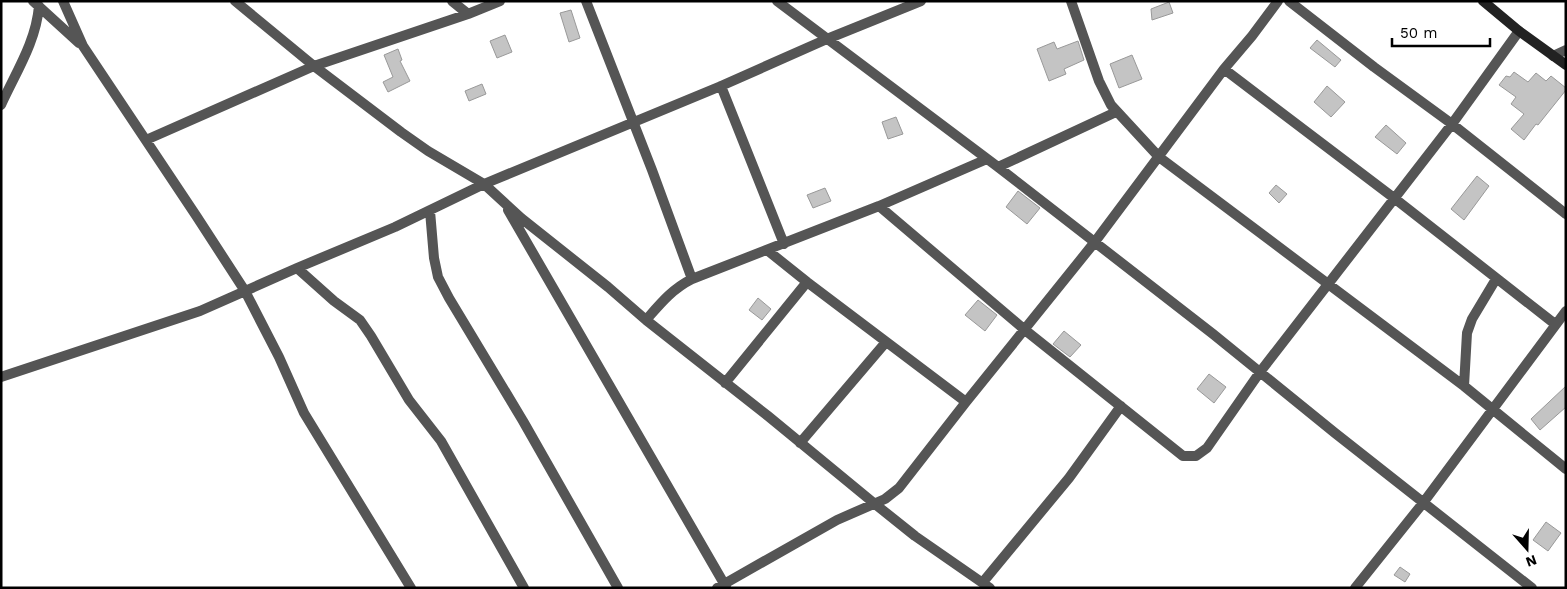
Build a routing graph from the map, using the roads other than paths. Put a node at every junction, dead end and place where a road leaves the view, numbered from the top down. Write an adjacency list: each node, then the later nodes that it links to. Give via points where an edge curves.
1 (63, 1): 16 (street)
2 (235, 1): 20 (street)
3 (452, 1): 13 (street)
4 (500, 1): 13 (street)
5 (586, 1): 25 (street)
6 (777, 1): 15 (street)
7 (921, 1): 15 (street)
8 (1071, 1): 24 (street, via 1099,81)
9 (1278, 1): 21 (street)
10 (1289, 1): 26 (street)
11 (1483, 1): 14 (street)
12 (36, 4): 16 (street); 23 (street, via 36,29)
13 (468, 14): 20 (street)
14 (1519, 31): 18 (street); 26 (street)
15 (827, 38): 22 (street); 29 (street)
16 (83, 46): 27 (street)
17 (1566, 50): 18 (street)
18 (1553, 56): 19 (street)
19 (1566, 65)
20 (314, 66): 27 (street); 31 (street, via 428,152)
21 (1224, 69): 28 (street); 32 (street)
22 (721, 86): 25 (street); 38 (street)
23 (1, 105)
24 (1116, 112): 28 (street); 30 (street)
25 (633, 121): 31 (street); 41 (street)
26 (1452, 124): 32 (street); 36 (street)
27 (146, 140): 45 (street)
28 (1159, 157): 37 (street); 44 (street)
29 (987, 158): 30 (street); 34 (street)
30 (998, 167): 37 (street)
31 (484, 184): 33 (street); 35 (street)
32 (1394, 198): 42 (street); 44 (street)
33 (503, 201): 47 (street); 63 (street)
34 (879, 206): 38 (street); 49 (street)
35 (430, 211): 40 (street); 67 (street, via 438,277)
36 (1566, 214)
37 (1094, 243): 49 (street); 51 (street)
38 (784, 244): 39 (street)
39 (768, 250): 41 (street); 43 (street)
40 (297, 268): 45 (street); 66 (street, via 365,326 409,400 441,441)
41 (692, 279): 47 (street, via 671,292)
42 (1496, 279): 48 (street); 54 (street, via 1467,332)
43 (807, 282): 50 (street); 53 (street)
44 (1328, 284): 51 (street); 54 (street)
45 (245, 292): 52 (street, via 200,311); 65 (street, via 304,413)
46 (1566, 311): 48 (street)
47 (646, 320): 53 (street)
48 (1555, 324): 57 (street)
49 (1025, 330): 55 (street); 56 (street)
50 (886, 342): 55 (street); 58 (street)
51 (1260, 372): 56 (street, via 1207,448 1196,456 1183,456); 60 (street)
52 (1, 377)
53 (725, 383): 58 (street)
54 (1464, 386): 57 (street)
55 (966, 402): 61 (street, via 899,488)
56 (1121, 406): 62 (street)
57 (1493, 410): 59 (street); 60 (street)
58 (800, 443): 61 (street)
59 (1566, 469)
60 (1422, 503): 64 (street); 68 (street)
61 (875, 504): 62 (street); 63 (street, via 837,520)
62 (987, 585)
63 (722, 586)
64 (1358, 586)
65 (411, 588)
66 (524, 588)
67 (618, 588)
68 (1532, 588)

